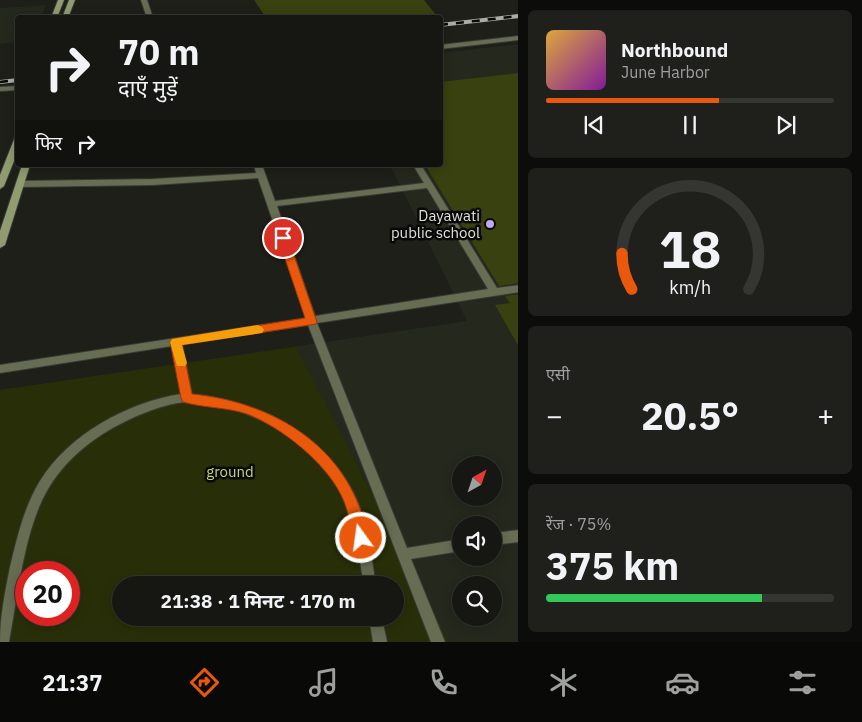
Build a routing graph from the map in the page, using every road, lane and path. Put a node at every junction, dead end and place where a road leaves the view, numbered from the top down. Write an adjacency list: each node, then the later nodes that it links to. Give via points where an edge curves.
1 (61, 0): 4 (main road)
2 (72, 0): 5 (main road)
3 (144, 0): 6 (street)
4 (55, 15)
5 (66, 15)
6 (149, 15)
7 (518, 38): 8 (street)
8 (443, 47)
9 (15, 88): 10 (street)
10 (0, 90)
11 (15, 147): 18 (main road)
12 (25, 167): 16 (main road)
13 (259, 167): 15 (street)
14 (418, 167): 17 (street)
15 (262, 175): 16 (street, via 153,182); 19 (street)
16 (20, 184): 20 (main road)
17 (429, 185): 19 (street); 22 (street)
18 (0, 186)
19 (272, 204): 23 (street)
20 (0, 244)
21 (518, 288): 22 (street)
22 (494, 292): 23 (street)
23 (312, 322): 24 (street); 30 (street)
24 (176, 342): 25 (street); 26 (street)
25 (0, 369)
26 (187, 398): 31 (street, via 249,410 275,422 322,458 346,491 358,522); 33 (street, via 163,402 116,419 64,459 44,486 27,526)
27 (518, 536): 28 (street)
28 (502, 538)
29 (452, 546): 30 (street)
30 (403, 554): 35 (street)
31 (368, 576)
32 (377, 626): 34 (street)
33 (2, 642)
34 (380, 642)
35 (438, 642)

